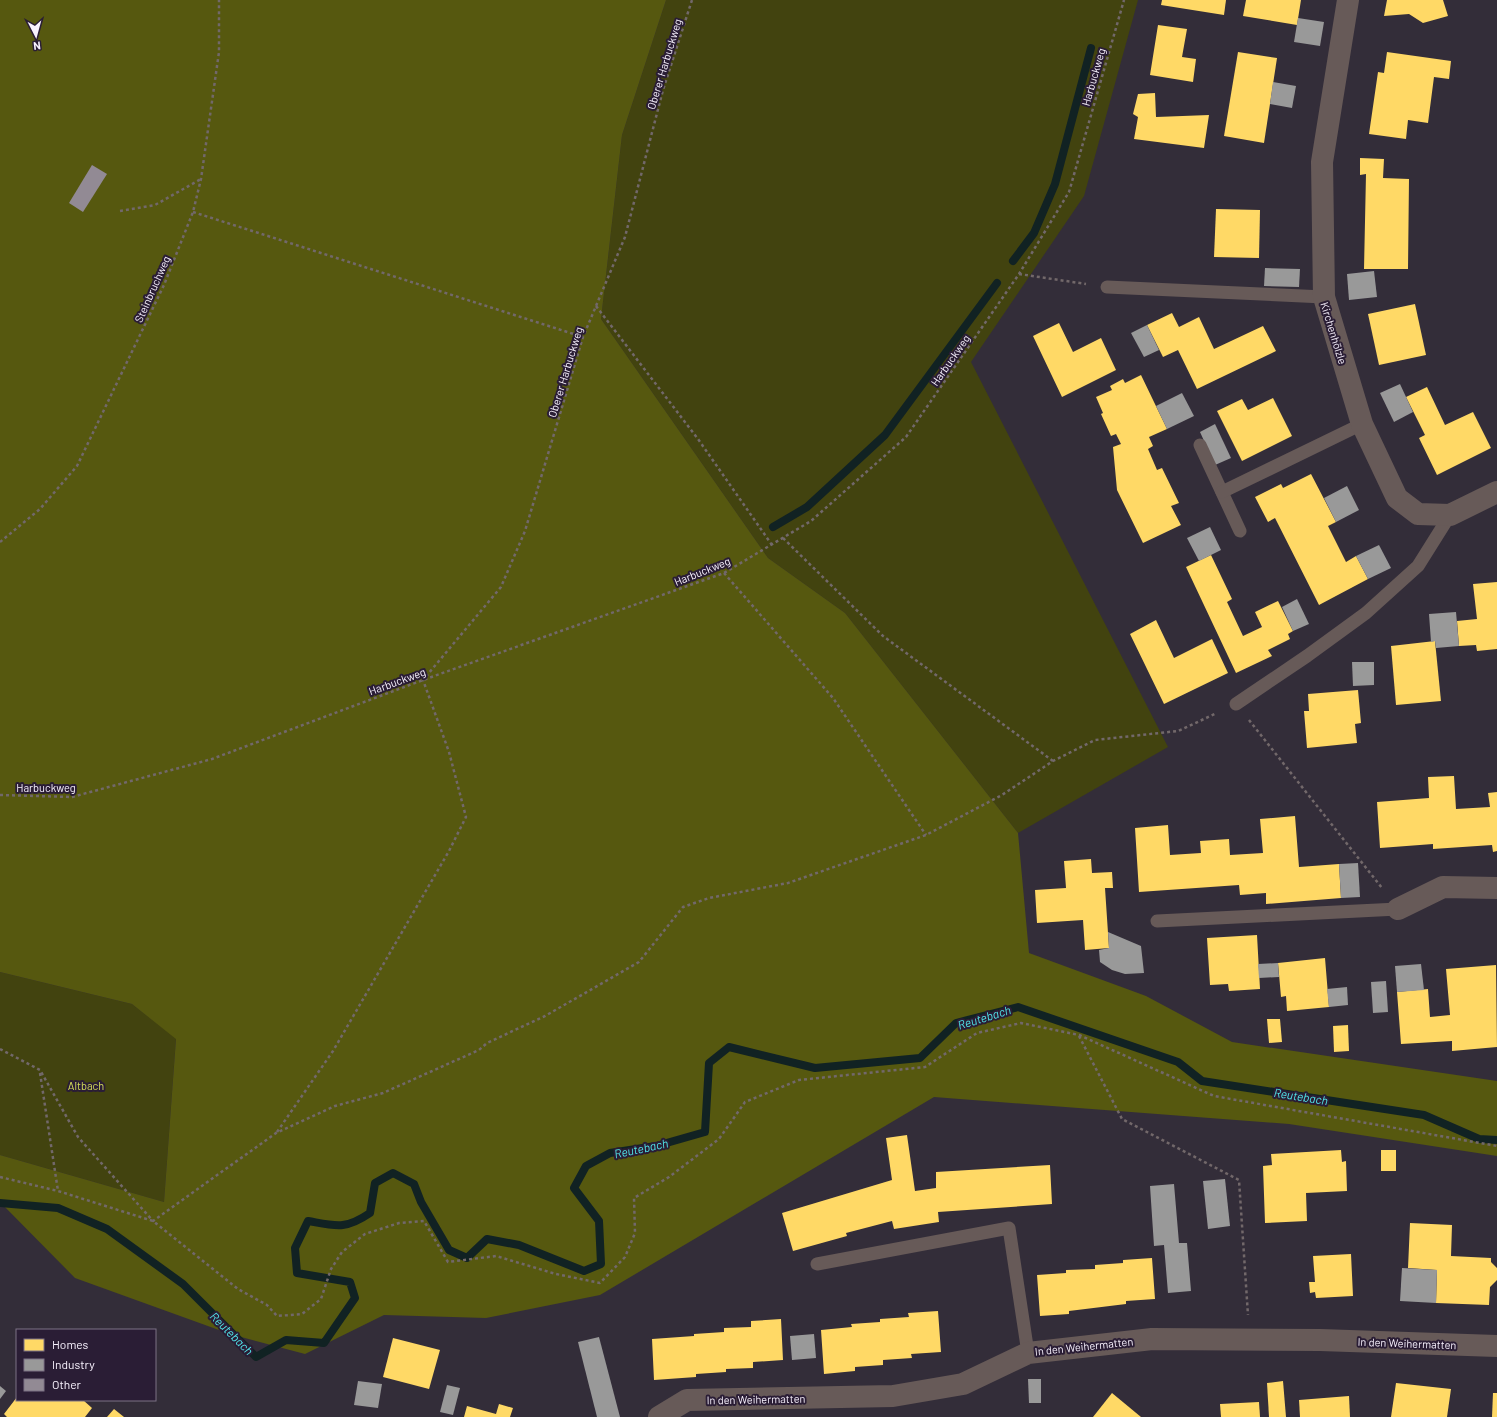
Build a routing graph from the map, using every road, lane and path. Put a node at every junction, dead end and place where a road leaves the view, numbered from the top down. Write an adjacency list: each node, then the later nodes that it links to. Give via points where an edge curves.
1 (218, 0): 5 (path, Steinbruchweg, via 219,52)
2 (692, 0): 11 (path, Oberer Harbuckweg, via 663,90 625,237)
3 (1124, 0): 8 (path, Harbuckweg, via 1069,192)
4 (1348, 0): 10 (street, Kirchenhölzle, via 1322,162)
5 (201, 179): 6 (path, via 155,205); 7 (path, Steinbruchweg)
6 (120, 211)
7 (193, 212): 12 (path); 20 (path, Steinbruchweg, via 164,285 77,466 40,509)
8 (1020, 274): 9 (path); 19 (path, Harbuckweg, via 906,437 811,521)
9 (1107, 287): 10 (lane)
10 (1324, 297): 13 (street, Kirchenhölzle)
11 (596, 306): 12 (path, Oberer Harbuckweg); 21 (path, via 698,439)
12 (583, 337): 23 (path, Oberer Harbuckweg, via 525,531 501,587)
13 (1362, 424): 15 (lane); 17 (street, Kirchenhölzle, via 1397,498 1418,514)
14 (1200, 445): 15 (lane)
15 (1222, 492): 18 (lane)
16 (1497, 492): 17 (street, Kirchenhölzle)
17 (1450, 515): 24 (lane, via 1418,566 1366,613)
18 (1240, 531)
19 (783, 538): 21 (path, Harbuckweg); 25 (path, via 883,636)
20 (0, 542)
21 (772, 545): 22 (path, Harbuckweg)
22 (724, 572): 23 (path, Harbuckweg); 27 (path, via 833,698)
23 (423, 680): 26 (path, Harbuckweg, via 212,759 72,797); 34 (path, via 449,752 466,817 449,852 333,1051)
24 (1236, 704): 25 (path, via 1178,731 1095,740); 29 (path)
25 (1053, 761): 27 (path, via 1002,795)
26 (0, 795)
27 (926, 835): 34 (path, via 788,883 709,898 683,906 639,962 545,1016 487,1042 479,1050 397,1087 335,1106)
28 (1497, 888): 29 (street, via 1443,887)
29 (1398, 909): 30 (lane)
30 (1157, 921)
31 (1079, 1036): 35 (path, via 1214,1096); 38 (path, via 1021,1023 977,1033 925,1067 799,1080 745,1102 719,1139 669,1177 634,1198 634,1233 625,1257 600,1283 556,1274 496,1256 448,1262 424,1221 399,1223 365,1234 342,1252 331,1269 321,1299 302,1314 277,1316 267,1305 238,1289); 40 (path, via 1122,1120 1239,1180)
32 (0, 1049): 33 (path)
33 (40, 1070): 37 (path); 38 (path, via 78,1137)
34 (276, 1134): 38 (path)
35 (1497, 1146)
36 (0, 1177): 37 (path)
37 (58, 1191): 38 (path)
38 (153, 1221)
39 (817, 1264): 42 (lane, via 1009,1228)
40 (1250, 1339): 41 (street, In den Weihermatten); 42 (street, In den Weihermatten, via 1152,1338)
41 (1497, 1346)
42 (1028, 1353): 43 (street, In den Weihermatten, via 963,1384 893,1396 687,1400)
43 (659, 1417)

